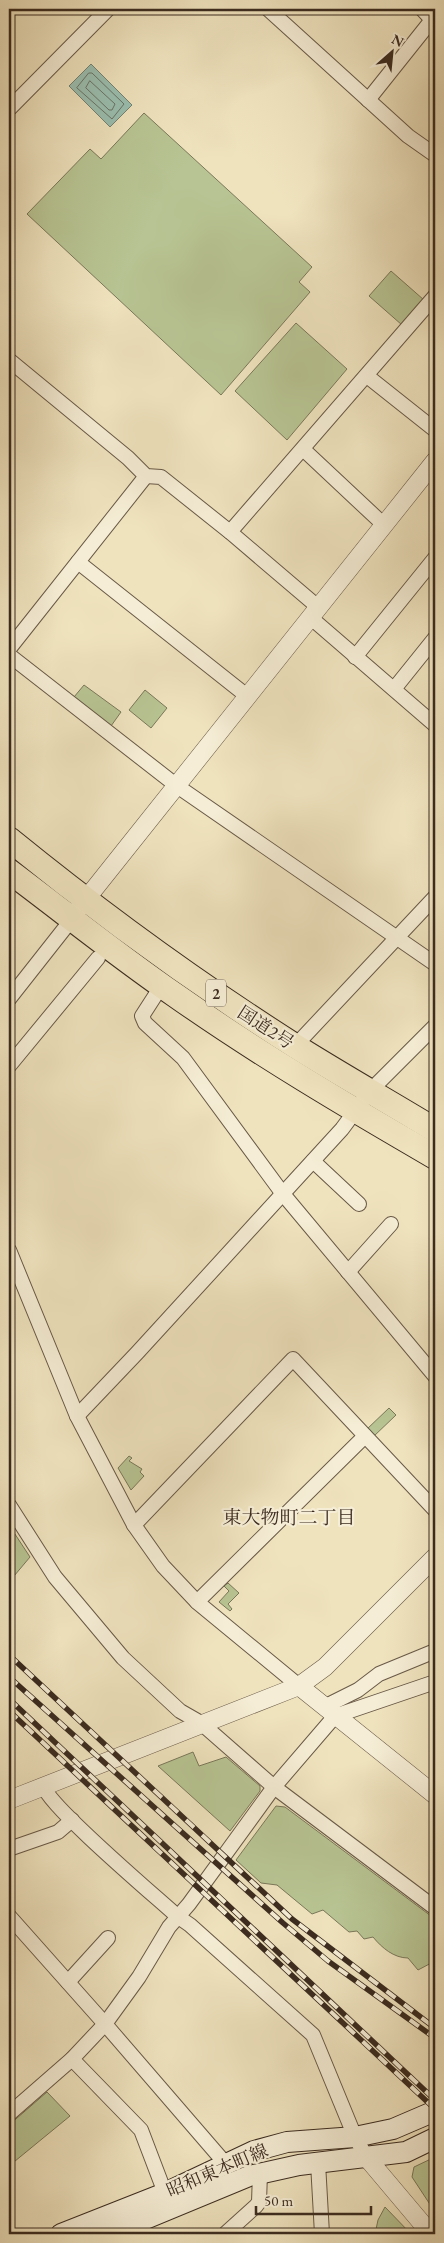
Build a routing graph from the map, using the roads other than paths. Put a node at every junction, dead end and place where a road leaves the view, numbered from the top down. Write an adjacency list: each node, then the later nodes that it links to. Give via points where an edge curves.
1 (108, 9): 6 (street)
2 (268, 9): 5 (street)
3 (422, 9): 4 (street)
4 (434, 20): 5 (street)
5 (368, 100): 7 (street)
6 (9, 109)
7 (435, 155)
8 (435, 296): 10 (street)
9 (9, 360): 14 (street)
10 (367, 376): 11 (street); 12 (street)
11 (435, 430)
12 (304, 450): 15 (street); 16 (street)
13 (435, 461): 15 (street)
14 (146, 476): 16 (street, via 161,477); 18 (street)
15 (384, 525): 19 (street)
16 (230, 532): 19 (street)
17 (435, 558): 23 (street)
18 (78, 562): 21 (street); 25 (street)
19 (314, 612): 23 (street); 25 (street)
20 (435, 638): 24 (street)
21 (9, 649)
22 (9, 655): 27 (street)
23 (355, 657): 24 (street)
24 (394, 689): 26 (street)
25 (247, 696): 27 (street)
26 (434, 721)
27 (176, 786): 31 (street); 33 (street)
28 (9, 839): 31 (highway, 国道2号 / 2)
29 (9, 871): 32 (highway, 国道2号 / 2)
30 (435, 897): 33 (street)
31 (86, 899): 32 (street); 39 (highway, 国道2号 / 2, via 146,945)
32 (72, 919): 36 (highway, 国道2号 / 2); 37 (street)
33 (396, 937): 35 (street); 39 (street)
34 (98, 958): 40 (street)
35 (435, 964)
36 (162, 985): 41 (highway, 国道2号 / 2, via 274,1062); 45 (street, via 142,1016 145,1023 184,1058)
37 (9, 999)
38 (435, 1026): 41 (street)
39 (295, 1046): 41 (highway, 国道2号 / 2)
40 (9, 1066)
41 (356, 1110): 42 (highway, 国道2号 / 2); 43 (highway, 国道2号 / 2); 44 (street)
42 (435, 1130)
43 (435, 1157)
44 (313, 1161): 45 (street); 46 (street)
45 (283, 1194): 49 (street); 51 (street)
46 (360, 1204)
47 (391, 1224): 49 (street)
48 (9, 1250): 51 (street)
49 (348, 1272): 50 (street)
50 (435, 1376)
51 (76, 1416): 55 (street)
52 (365, 1436): 54 (street); 55 (street, via 293,1359); 57 (street)
53 (9, 1505): 62 (street, via 55,1577 123,1658 180,1711)
54 (435, 1510)
55 (134, 1525): 57 (street, via 163,1566)
56 (435, 1557): 60 (street, via 325,1667)
57 (197, 1602): 60 (street)
58 (435, 1651): 61 (street, via 379,1674)
59 (435, 1682): 61 (street)
60 (299, 1686): 61 (street); 62 (street)
61 (330, 1711): 64 (street); 65 (street)
62 (201, 1723): 63 (street); 64 (street)
63 (44, 1787): 66 (street); 67 (street, via 50,1799)
64 (274, 1787): 69 (street); 71 (street)
65 (435, 1795)
66 (9, 1800)
67 (72, 1820): 68 (street, via 58,1832); 71 (street)
68 (9, 1849)
69 (435, 1908)
70 (9, 1916): 73 (street)
71 (177, 1916): 74 (street); 78 (street, via 190,1924 313,2035)
72 (108, 1938): 73 (street)
73 (68, 1982): 74 (street)
74 (105, 2024): 75 (street); 81 (street)
75 (72, 2059): 77 (street); 84 (street, via 141,2130)
76 (435, 2112): 78 (main road, 昭和東本町線, via 393,2129)
77 (9, 2114)
78 (356, 2137): 80 (street); 81 (main road, 昭和東本町線, via 287,2142)
79 (435, 2138): 80 (main road, 昭和東本町線, via 406,2152)
80 (367, 2158): 82 (main road, 昭和東本町線); 89 (street)
81 (225, 2163): 84 (main road, 昭和東本町線)
82 (318, 2163): 83 (main road, 昭和東本町線); 88 (street)
83 (260, 2173): 86 (main road, 昭和東本町線); 87 (street, via 260,2194 256,2206)
84 (165, 2193): 85 (main road, 昭和東本町線)
85 (61, 2234)
86 (109, 2234)
87 (226, 2234)
88 (322, 2234)
89 (431, 2234)

